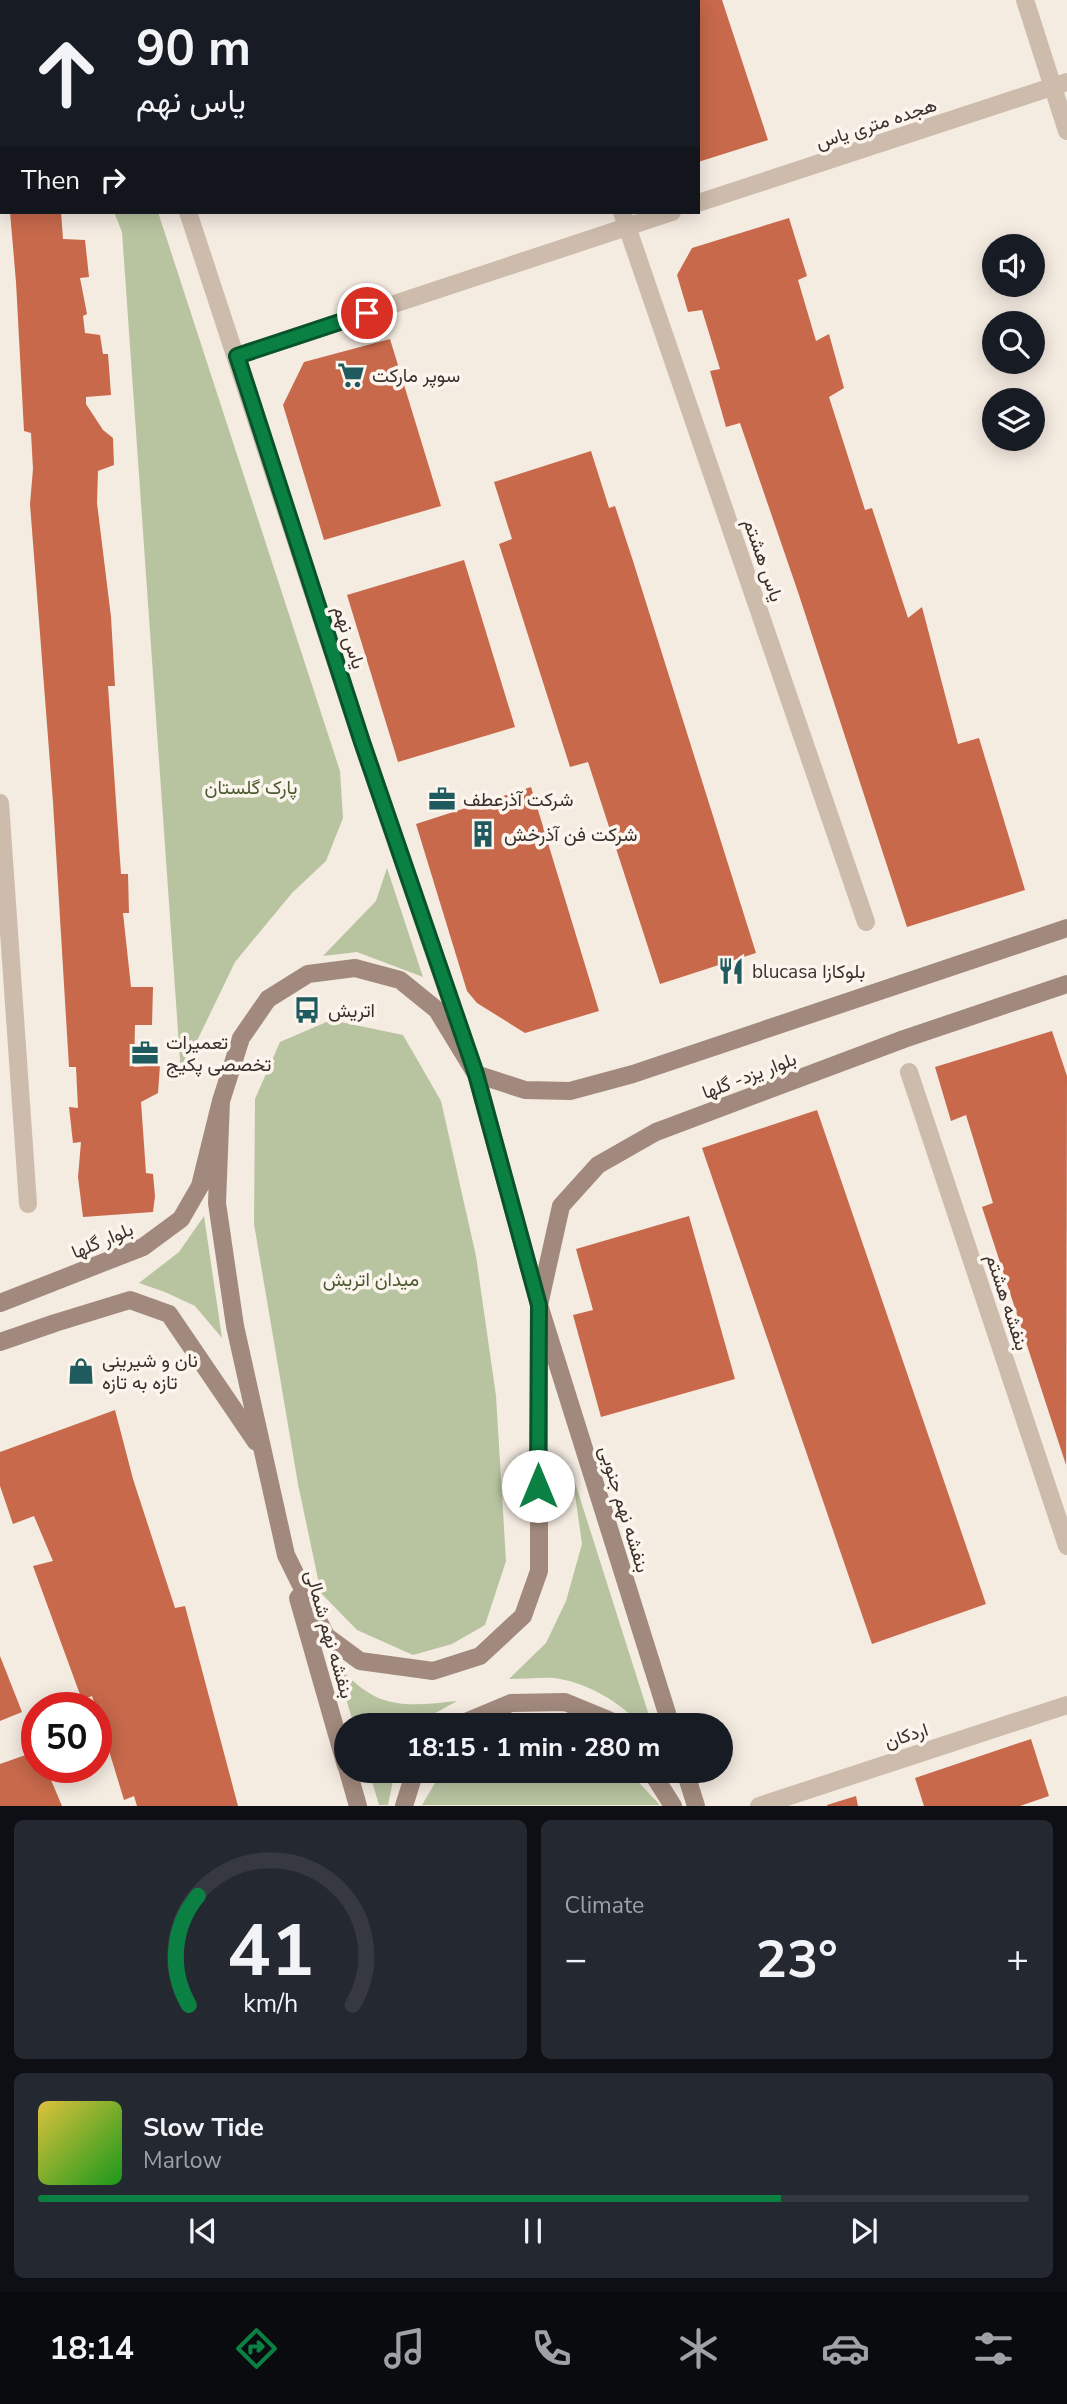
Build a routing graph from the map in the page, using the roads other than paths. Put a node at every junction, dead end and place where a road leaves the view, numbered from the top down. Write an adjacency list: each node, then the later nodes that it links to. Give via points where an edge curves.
1 (1025, 0): 2 (street)
2 (1060, 85): 3 (street); 4 (street, هجده متری یاس)
3 (1067, 131)
4 (700, 202)
5 (189, 214): 8 (street, یاس نهم)
6 (658, 214): 7 (street)
7 (624, 219): 8 (street); 10 (street, یاس هشتم)
8 (237, 356): 15 (street, یاس نهم)
9 (0, 803): 13 (street)
10 (866, 922)
11 (1067, 928): 15 (main road, بلوار یزد- گلها, via 570,1091 525,1090)
12 (1067, 984): 19 (main road, بلوار یزد- گلها, via 656,1132 598,1165 561,1206)
13 (8, 1044): 17 (street)
14 (909, 1072): 22 (street, بنفشه هشتم)
15 (476, 1074): 16 (main road, via 437,1010 400,980 355,968 308,974 268,999 241,1038); 19 (main road)
16 (221, 1101): 18 (main road, بلوار گلها, via 200,1186 181,1219 143,1247); 21 (main road, via 217,1203 235,1326)
17 (28, 1204)
18 (0, 1303)
19 (539, 1305): 23 (main road, via 539,1572 523,1616 480,1656 433,1671 360,1661 326,1636); 27 (main road, بنفشه نهم جنوبی)
20 (0, 1342): 21 (main road, via 130,1300 169,1314)
21 (262, 1451): 23 (main road)
22 (1067, 1546)
23 (286, 1555): 28 (main road, بنفشه نهم شمالی)
24 (1067, 1705): 37 (street, اردکان)
25 (487, 1713): 26 (main road, via 511,1703 565,1702)
26 (592, 1713)
27 (667, 1713)
28 (334, 1724)
29 (352, 1783): 33 (main road)
30 (411, 1783): 34 (main road)
31 (659, 1783): 35 (main road)
32 (689, 1783): 36 (main road)
33 (358, 1805)
34 (404, 1805)
35 (673, 1805)
36 (696, 1805)
37 (759, 1805)

